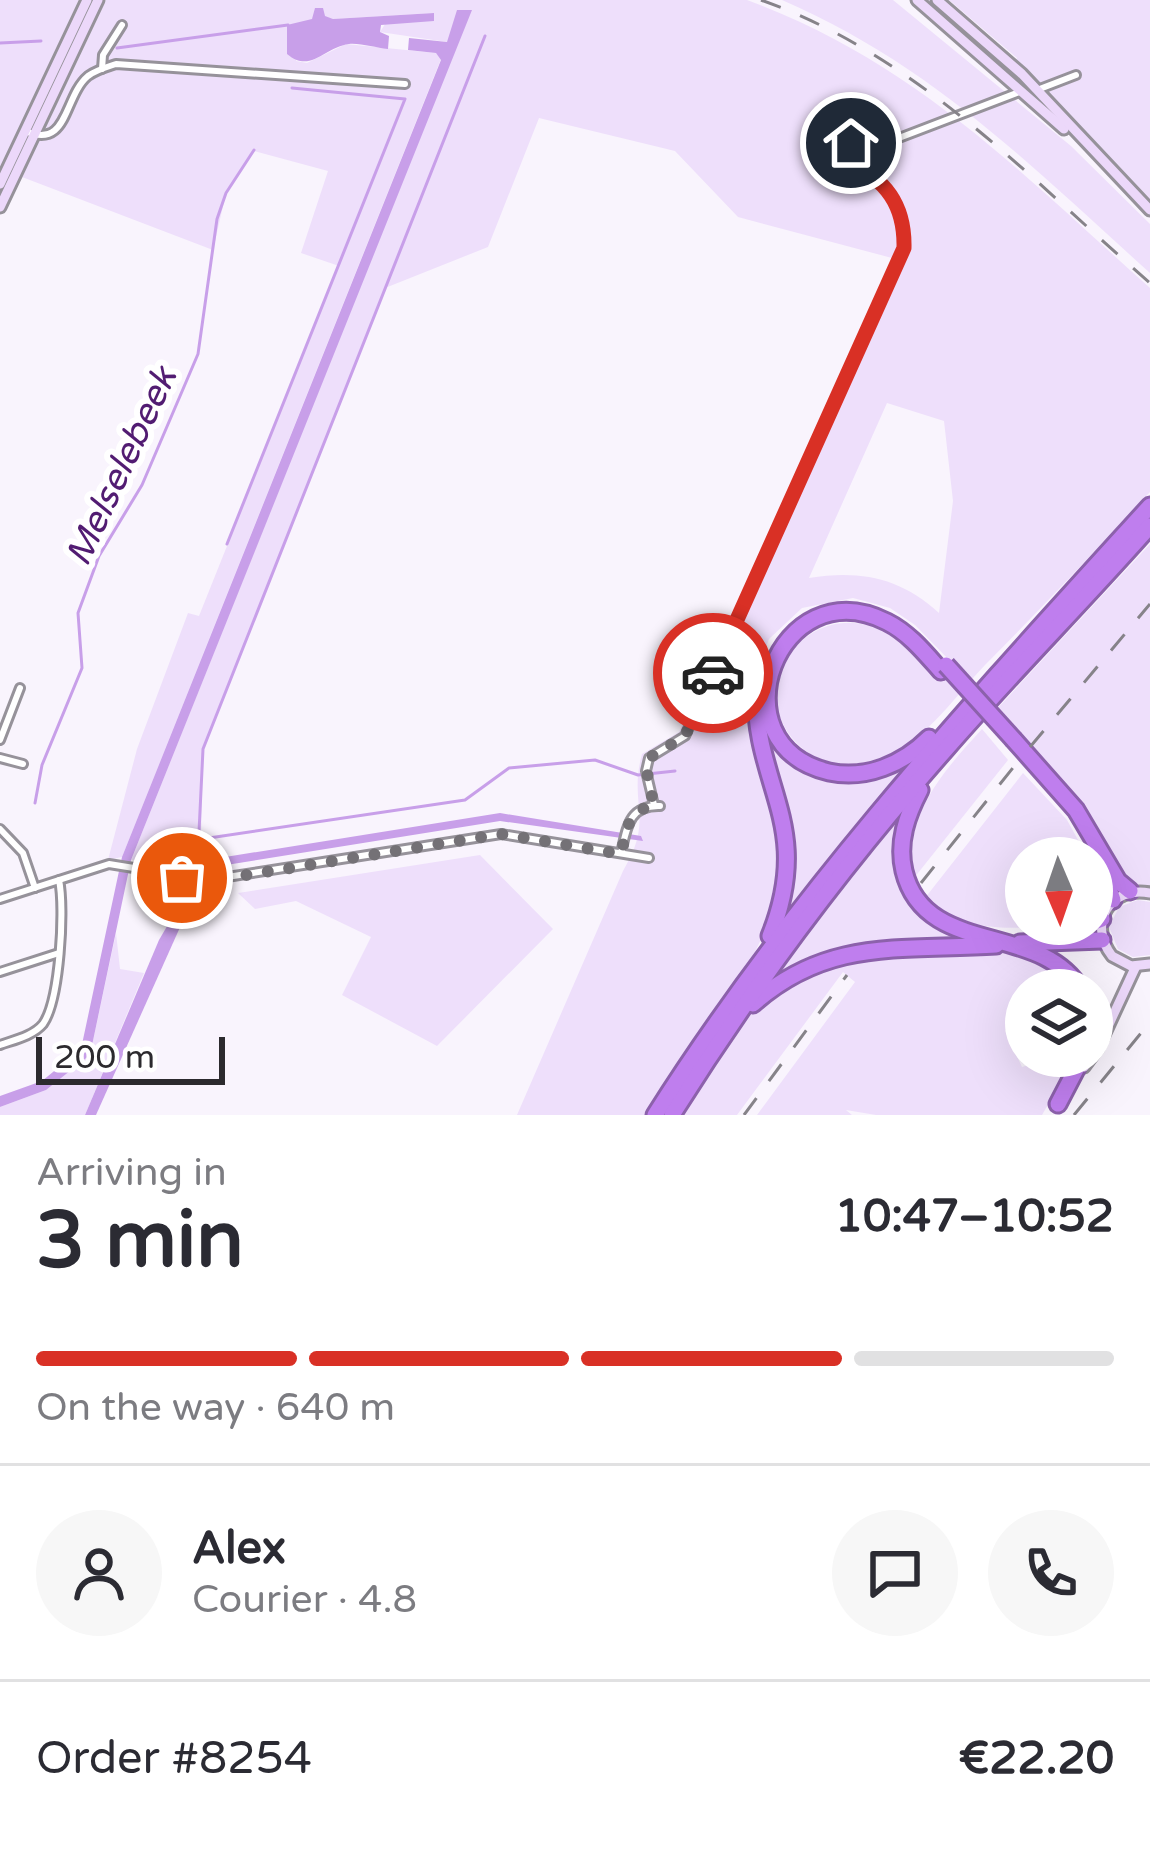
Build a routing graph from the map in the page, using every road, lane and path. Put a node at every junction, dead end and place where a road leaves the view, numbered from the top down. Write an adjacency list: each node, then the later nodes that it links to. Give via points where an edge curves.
1 (87, 0): 11 (main road)
2 (98, 0): 11 (main road)
3 (917, 0): 10 (main road)
4 (937, 0): 9 (main road)
5 (122, 25): 6 (street)
6 (102, 69): 8 (street, via 134,64); 11 (street, via 80,87 58,131)
7 (1076, 75): 9 (street)
8 (405, 84)
9 (1033, 86): 10 (street); 12 (main road)
10 (1020, 92): 12 (main road); 28 (street, via 899,138 851,143 848,163 895,198 904,248 685,736 654,752 646,771 658,805 637,810)
11 (30, 134): 13 (main road); 14 (main road)
12 (1087, 148): 15 (main road)
13 (0, 184)
14 (0, 207)
15 (1150, 210)
16 (1150, 506): 18 (highway)
17 (1150, 526): 21 (highway)
18 (1053, 612): 19 (highway, via 922,745 877,770 835,773 806,764 770,721 766,683 776,653 821,617 885,621); 47 (highway)
19 (944, 668): 23 (highway, bridge); 47 (highway, via 896,618 852,604 804,614 772,642 755,705 784,820 788,882)
20 (20, 688): 22 (street)
21 (992, 698): 37 (highway, via 921,789 902,848 909,887 926,910); 50 (highway, via 837,879)
22 (0, 740)
23 (1011, 742): 27 (highway); 32 (highway, via 1076,810)
24 (0, 758): 25 (street)
25 (23, 764)
26 (0, 829): 31 (street, via 23,853)
27 (1084, 837)
28 (621, 854): 29 (street); 30 (street, via 501,834 222,879 117,864)
29 (649, 859)
30 (59, 880): 31 (street); 42 (street)
31 (35, 888): 34 (street)
32 (1130, 892): 33 (main road); 35 (main road)
33 (1150, 893)
34 (0, 899)
35 (1113, 900)
36 (1005, 935): 37 (highway)
37 (986, 937): 38 (highway)
38 (1005, 943)
39 (1005, 944): 50 (highway, via 819,960 772,986)
40 (1013, 945): 46 (highway)
41 (1106, 945): 43 (main road)
42 (59, 953): 48 (street); 51 (street, via 46,1019)
43 (1119, 961): 45 (main road); 49 (main road)
44 (1150, 964): 45 (main road)
45 (1136, 966): 49 (main road)
46 (1065, 969)
47 (750, 971): 54 (highway)
48 (0, 972)
49 (1114, 1012): 53 (main road)
50 (728, 1026): 55 (highway)
51 (0, 1045)
52 (1072, 1077): 53 (highway)
53 (1054, 1109)
54 (655, 1115)
55 (672, 1115)

